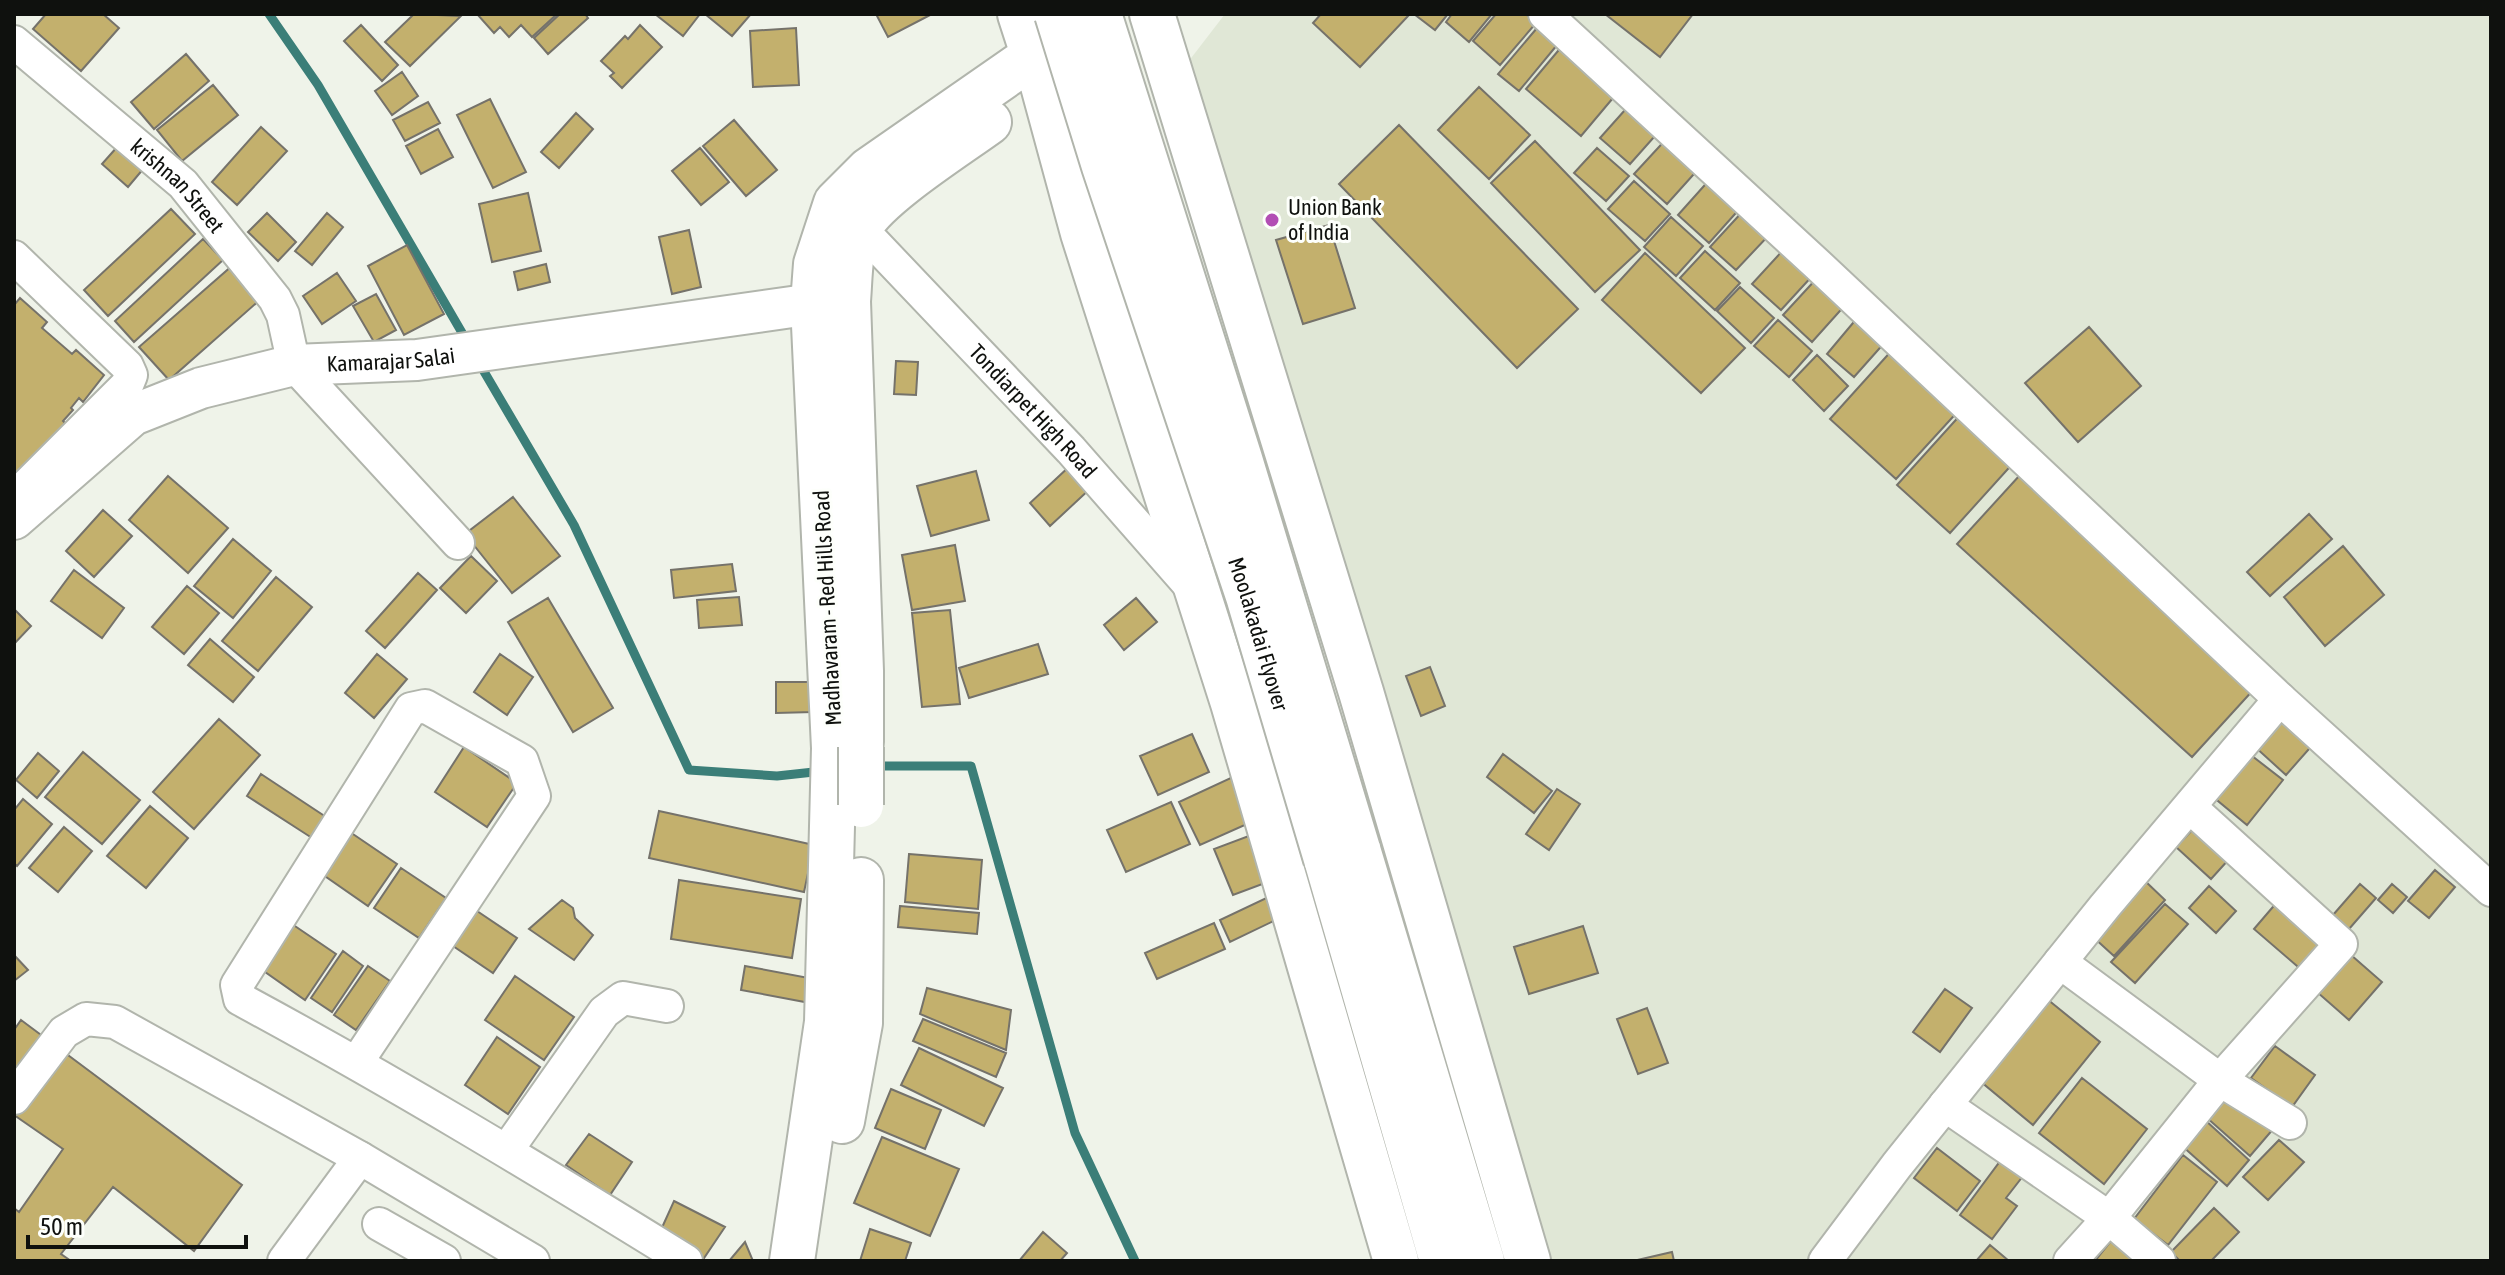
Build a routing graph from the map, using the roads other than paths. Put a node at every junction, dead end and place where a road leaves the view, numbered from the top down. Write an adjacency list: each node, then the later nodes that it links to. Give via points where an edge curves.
1 (1020, 14): 7 (main road)
2 (1057, 14): 22 (main road, Moolakadai Flyover, bridge, via 1248,596)
3 (1099, 14): 22 (main road, Moolakadai Flyover, bridge, via 1236,444)
4 (1152, 14): 8 (main road)
5 (1545, 14): 18 (street)
6 (14, 42): 13 (street, krishnan Street, via 183,184 275,299)
7 (1037, 69): 9 (main road, Madhavaram - Red Hills Road, via 877,205); 10 (main road); 12 (main road, Madhavaram - Red Hills Road, via 869,170 836,203 816,264)
8 (1206, 193): 10 (main road); 45 (main road, via 1357,678)
9 (860, 228): 17 (street, Tondiarpet High Road, via 1071,450); 19 (main road, Madhavaram - Red Hills Road, via 848,301 861,671)
10 (1083, 233): 17 (main road)
11 (16, 263): 14 (street, via 131,375)
12 (813, 304): 13 (street, Kamarajar Salai, via 417,360); 19 (main road, Madhavaram - Red Hills Road)
13 (294, 365): 15 (street, Kamarajar Salai, via 201,388 133,415); 16 (street)
14 (14, 498)
15 (14, 519)
16 (458, 543)
17 (1201, 599): 42 (main road)
18 (2280, 699): 21 (street); 23 (street)
19 (848, 747): 20 (main road, Madhavaram - Red Hills Road, bridge)
20 (847, 805): 40 (main road, Madhavaram - Red Hills Road, via 827,1022); 41 (main road, Madhavaram - Red Hills Road, via 860,1023)
21 (2190, 807): 24 (street); 27 (street, via 2341,944)
22 (1342, 854): 43 (main road, Moolakadai Flyover); 44 (main road, Moolakadai Flyover)
23 (2491, 890)
24 (2060, 962): 27 (street); 29 (street)
25 (667, 1006): 31 (street, via 623,998 604,1012)
26 (357, 1062): 26 (street, via 534,796 522,761 425,706 411,709 237,985 240,999); 31 (street)
27 (2220, 1080): 30 (street); 33 (street)
28 (14, 1098): 32 (street, via 64,1032 86,1019 115,1022)
29 (1945, 1105): 33 (street); 35 (street)
30 (2290, 1123)
31 (507, 1150): 39 (street)
32 (360, 1158): 36 (street); 38 (street)
33 (2109, 1218): 46 (street); 47 (street)
34 (379, 1224): 37 (street)
35 (1841, 1254)
36 (284, 1261)
37 (444, 1261)
38 (533, 1261)
39 (686, 1261)
40 (792, 1261)
41 (815, 1261)
42 (1396, 1261)
43 (1442, 1261)
44 (1482, 1261)
45 (1528, 1261)
46 (2070, 1261)
47 (2159, 1261)

